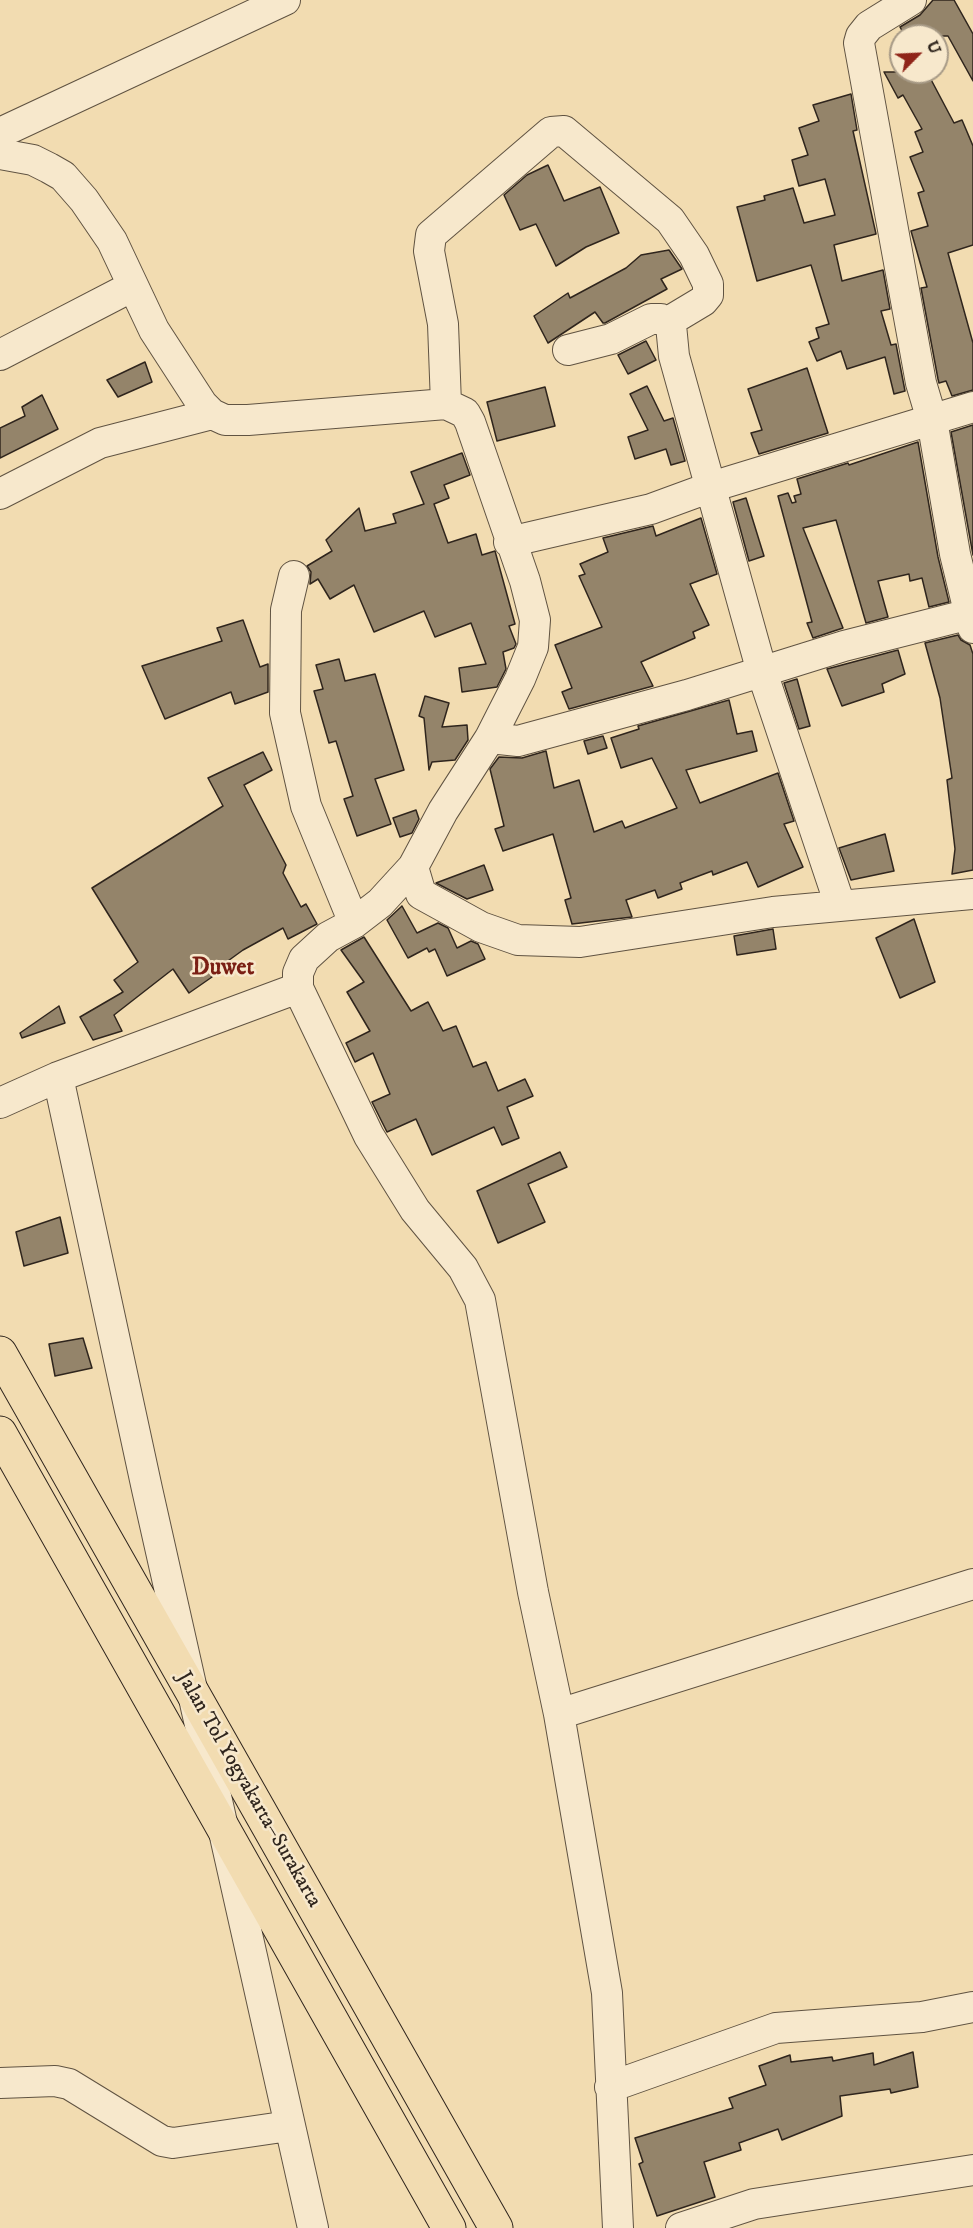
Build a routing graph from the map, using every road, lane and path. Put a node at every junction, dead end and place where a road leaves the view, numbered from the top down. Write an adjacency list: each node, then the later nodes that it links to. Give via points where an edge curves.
1 (285, 0): 3 (street)
2 (910, 0): 12 (street, via 869,26 860,43 897,258)
3 (0, 133)
4 (0, 154): 5 (street, via 33,160 63,176 100,221)
5 (134, 286): 8 (street); 11 (street, via 154,330)
6 (671, 325): 7 (street, via 651,319 611,339); 9 (street, via 678,314 708,295 708,284 694,255 670,220 570,135 564,131 551,132 432,235 429,251 443,324); 13 (street, via 674,356)
7 (568, 350)
8 (0, 355)
9 (446, 404): 11 (street, via 248,420 225,420); 15 (street, via 465,413 470,422)
10 (973, 407): 12 (street)
11 (212, 414): 14 (street, via 100,443)
12 (932, 420): 13 (street); 17 (street)
13 (711, 487): 15 (street, via 651,509); 18 (street)
14 (0, 494)
15 (509, 542): 19 (street, via 535,620 533,647)
16 (294, 576): 23 (street, via 286,610 285,713 306,806)
17 (971, 621): 18 (street, via 844,646)
18 (762, 672): 19 (street, via 518,741); 22 (street)
19 (490, 738): 20 (street, via 443,811)
20 (417, 881): 22 (street, via 482,927 518,940 548,942 580,942); 23 (street)
21 (973, 894): 22 (street)
22 (840, 905)
23 (354, 922): 24 (street, via 328,937 304,959 298,973)
24 (298, 988): 25 (street); 30 (street, via 369,1136 416,1210 476,1289)
25 (58, 1077): 26 (street); 34 (street)
26 (0, 1102)
27 (0, 1353): 38 (highway, Jalan Tol Yogyakarta–Surakarta)
28 (0, 1433): 37 (highway, Jalan Tol Yogyakarta–Surakarta)
29 (973, 1584): 30 (street)
30 (559, 1714): 33 (street, via 607,1993)
31 (973, 2007): 33 (street, via 922,2017 776,2028)
32 (0, 2083): 34 (street, via 55,2080 69,2084 162,2141 173,2143)
33 (610, 2087): 39 (street)
34 (289, 2126): 36 (street)
35 (973, 2170): 40 (street, via 754,2204)
36 (313, 2228)
37 (449, 2228)
38 (496, 2228)
39 (618, 2228)
40 (681, 2228)

